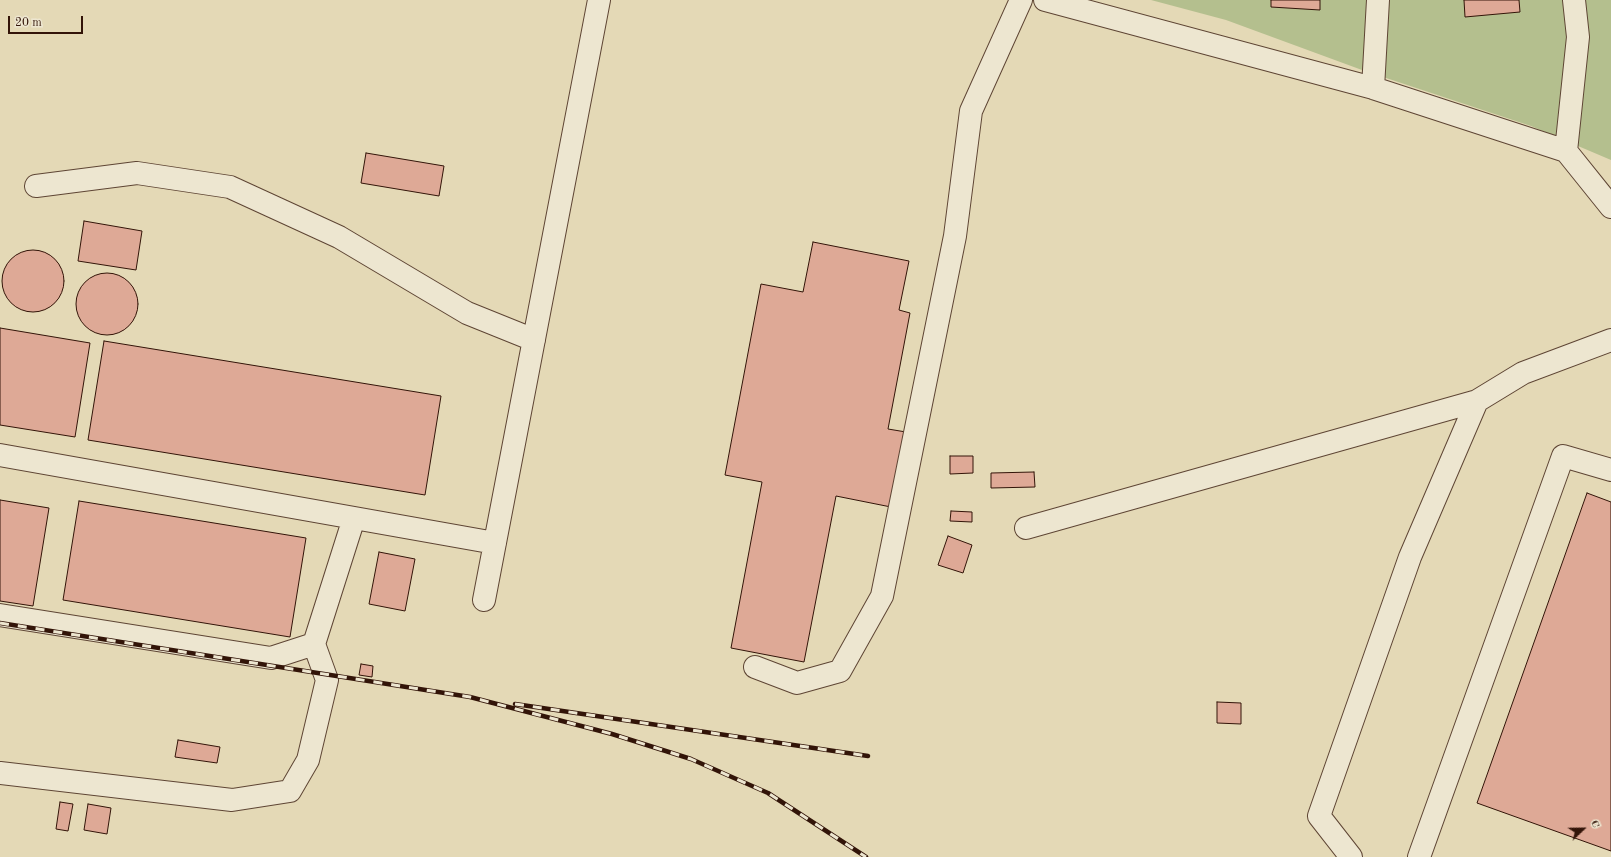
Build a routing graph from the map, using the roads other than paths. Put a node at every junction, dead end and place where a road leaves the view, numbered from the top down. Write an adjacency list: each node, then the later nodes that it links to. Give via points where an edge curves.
1 (599, 0): 10 (street)
2 (1021, 0): 21 (street, via 971,111 955,236 882,596 840,671 797,683)
3 (1045, 0): 6 (street)
4 (1378, 0): 6 (street)
5 (1574, 0): 7 (street, via 1578,37)
6 (1373, 88): 7 (street)
7 (1566, 151): 9 (street)
8 (36, 186): 10 (street, via 137,173 230,187 339,237 467,313)
9 (1611, 207)
10 (534, 340): 17 (street)
11 (1611, 340): 12 (street, via 1523,373)
12 (1477, 401): 16 (street); 23 (street, via 1410,556 1320,816)
13 (0, 455): 15 (street)
14 (1611, 470): 24 (street, via 1563,456)
15 (354, 518): 17 (street); 20 (street)
16 (1026, 528)
17 (495, 543): 18 (street)
18 (484, 600)
19 (0, 615): 20 (street, via 271,658)
20 (314, 644): 22 (street, via 326,680 308,760 290,791 232,800)
21 (755, 667)
22 (0, 773)
23 (1351, 857)
24 (1419, 857)

